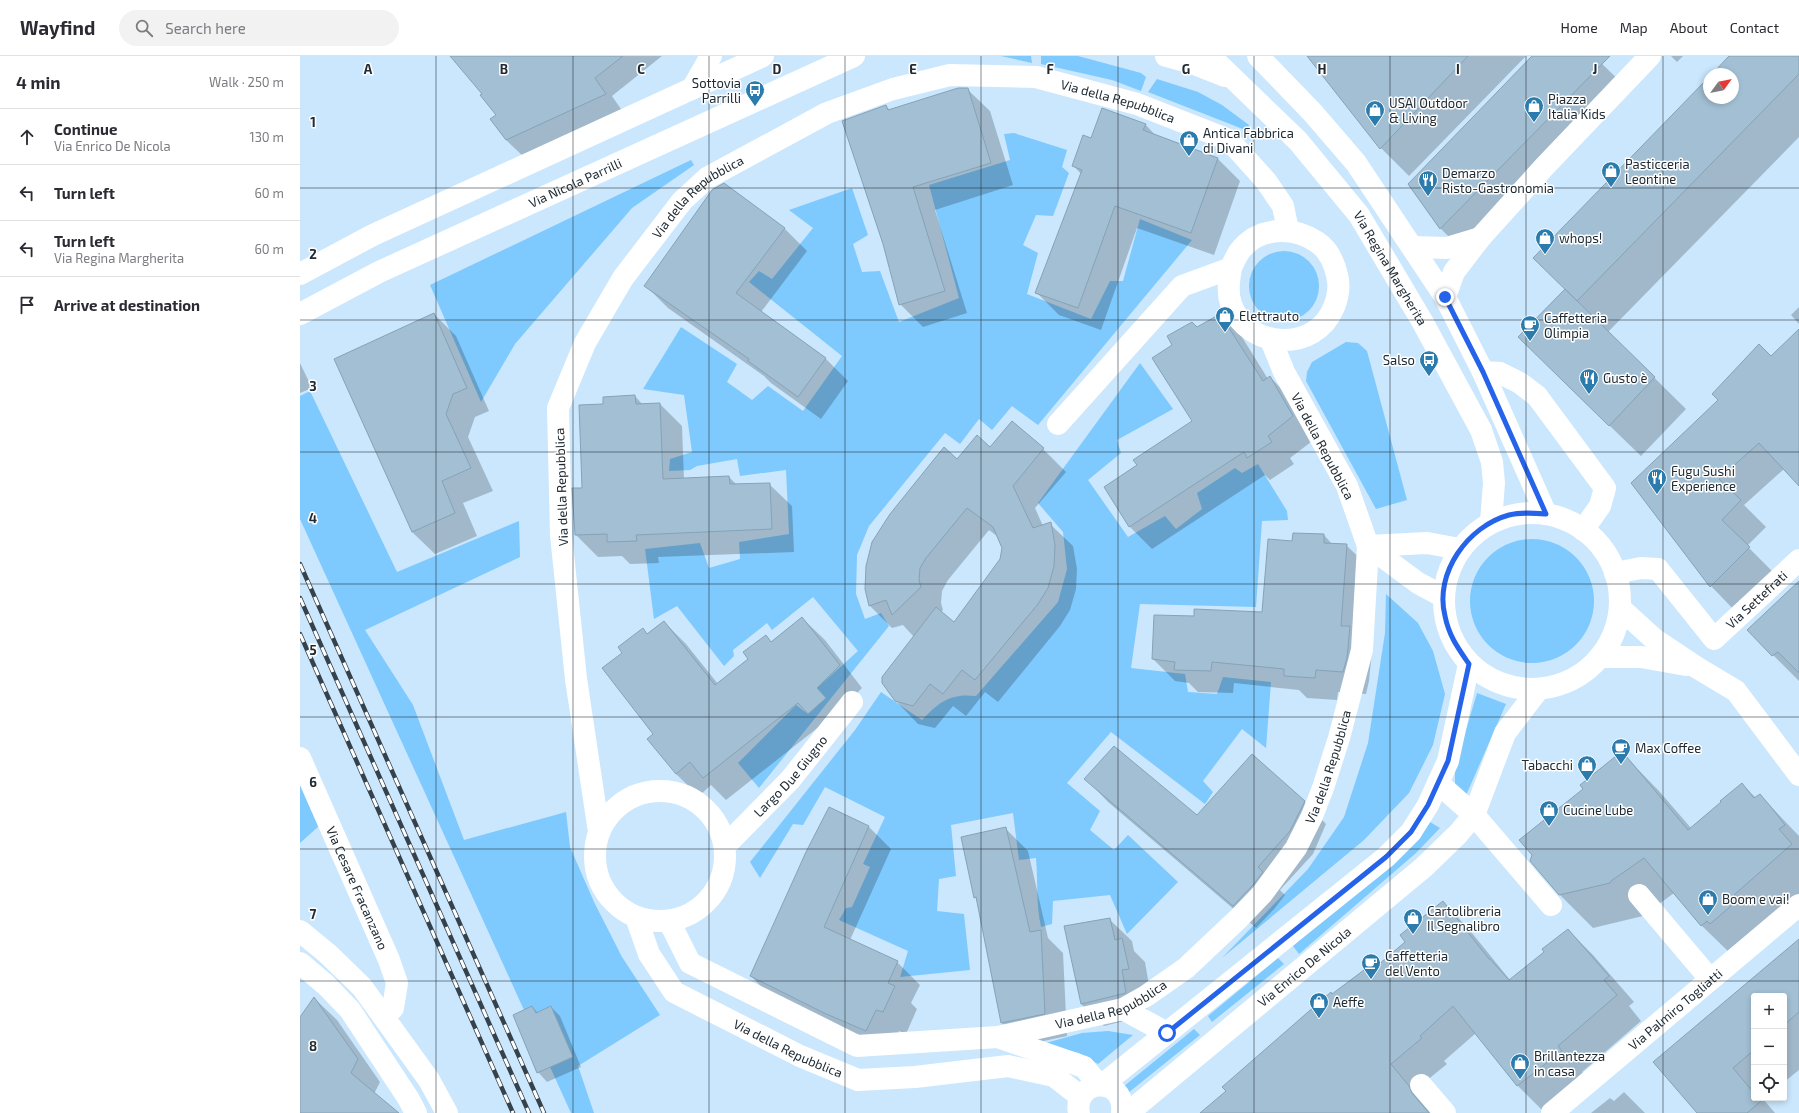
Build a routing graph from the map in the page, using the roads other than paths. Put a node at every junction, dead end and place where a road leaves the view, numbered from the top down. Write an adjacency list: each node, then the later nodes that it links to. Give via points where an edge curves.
1 (711, 56): 9 (street)
2 (763, 56): 9 (street)
3 (854, 56): 16 (street, Via Nicola Parrilli, via 379,272)
4 (1166, 56): 8 (street, via 1192,63)
5 (1210, 56): 8 (street, Via Regina Margherita)
6 (1258, 56): 12 (street, via 1313,113 1356,164)
7 (1650, 56): 11 (street)
8 (1237, 81): 21 (street, Via Regina Margherita, via 1298,141 1359,215 1422,321 1481,430 1492,462 1494,483)
9 (692, 89): 14 (street, via 374,235)
10 (1288, 230): 13 (street, via 1270,232 1253,239 1239,252); 17 (street, via 1307,235 1323,246 1334,262 1339,281 1338,298 1331,314 1320,328 1305,337 1288,341); 38 (street, Via della Repubblica, via 1283,206 1266,182 1229,140 1137,104 1036,77 950,75 893,89 827,113 707,178 682,201 623,278 585,343 558,408 561,535 576,679)
11 (1480, 238): 12 (street, via 1447,248); 15 (street, via 1454,272)
12 (1412, 247): 15 (street)
13 (1231, 268): 17 (street, via 1228,286 1231,304 1237,315 1254,333); 19 (street, via 1182,286)
14 (300, 274)
15 (1445, 297): 18 (street)
16 (300, 314)
17 (1271, 340): 23 (street, Via della Repubblica, via 1284,372 1347,486)
18 (1483, 372): 20 (street); 22 (street, via 1500,373 1520,383 1537,396 1605,488 1600,506)
19 (1058, 424)
20 (1546, 514): 21 (street, via 1527,513); 22 (street, via 1567,520)
21 (1491, 522): 24 (street, via 1474,534)
22 (1583, 530): 26 (street, via 1601,547)
23 (1368, 546): 24 (street, via 1427,543); 27 (street, via 1418,583); 48 (street, Via della Repubblica, via 1362,650 1323,788 1296,848 1262,894 1186,968)
24 (1460, 549): 27 (street, via 1449,569)
25 (1799, 560): 26 (street, Via Settefrati, via 1714,639 1658,569 1641,568)
26 (1615, 573): 28 (street, via 1619,586)
27 (1444, 597): 30 (street, via 1444,614 1453,641)
28 (1620, 608): 29 (street, via 1614,634); 31 (street, via 1654,639)
29 (1600, 657): 31 (street, via 1641,657); 32 (street, via 1571,681)
30 (1469, 664): 32 (street, via 1489,679 1513,688); 36 (street, via 1448,761)
31 (1696, 667): 35 (street, via 1736,691)
32 (1538, 690): 37 (street, Via Enrico De Nicola, via 1505,733)
33 (852, 702): 39 (street, Largo Due Giugno, via 790,780)
34 (300, 758): 49 (street, Via Cesare Fracanzano, via 397,983 393,1008)
35 (1799, 775)
36 (1438, 783): 37 (street); 50 (street, via 1411,832 1386,857)
37 (1474, 815): 42 (street); 58 (street, Via Enrico De Nicola, via 1424,867)
38 (599, 832): 39 (street, via 610,814 626,800 646,792 667,791 688,797 705,809 718,826); 43 (street, via 595,852 597,873 605,892 619,907)
39 (725, 846): 44 (street, via 723,875 713,896 701,908 686,917)
40 (1639, 895): 47 (street)
41 (1799, 904): 47 (street, Via Palmiro Togliatti)
42 (1551, 905)
43 (636, 917): 44 (street, via 652,922); 54 (street, Via della Repubblica, via 648,954 674,992 800,1056 858,1080 915,1077 1008,1066 1054,1076)
44 (669, 921): 51 (street, Via della Repubblica, via 690,963 857,1046)
45 (300, 931): 49 (street, via 362,987)
46 (300, 962): 55 (street, via 350,1010)
47 (1710, 979): 60 (street, Via Palmiro Togliatti)
48 (1123, 1009): 50 (street); 51 (street, Via della Repubblica)
49 (384, 1017): 56 (street, via 428,1080)
50 (1167, 1033): 52 (street)
51 (998, 1037): 52 (street, Via della Repubblica, via 1084,1067)
52 (1101, 1085): 54 (street, via 1084,1092); 57 (street, via 1114,1090 1120,1096 1123,1104)
53 (1421, 1085): 59 (street)
54 (1076, 1107)
55 (416, 1113)
56 (447, 1113)
57 (1122, 1113)
58 (1128, 1113)
59 (1445, 1113)
60 (1552, 1113)

